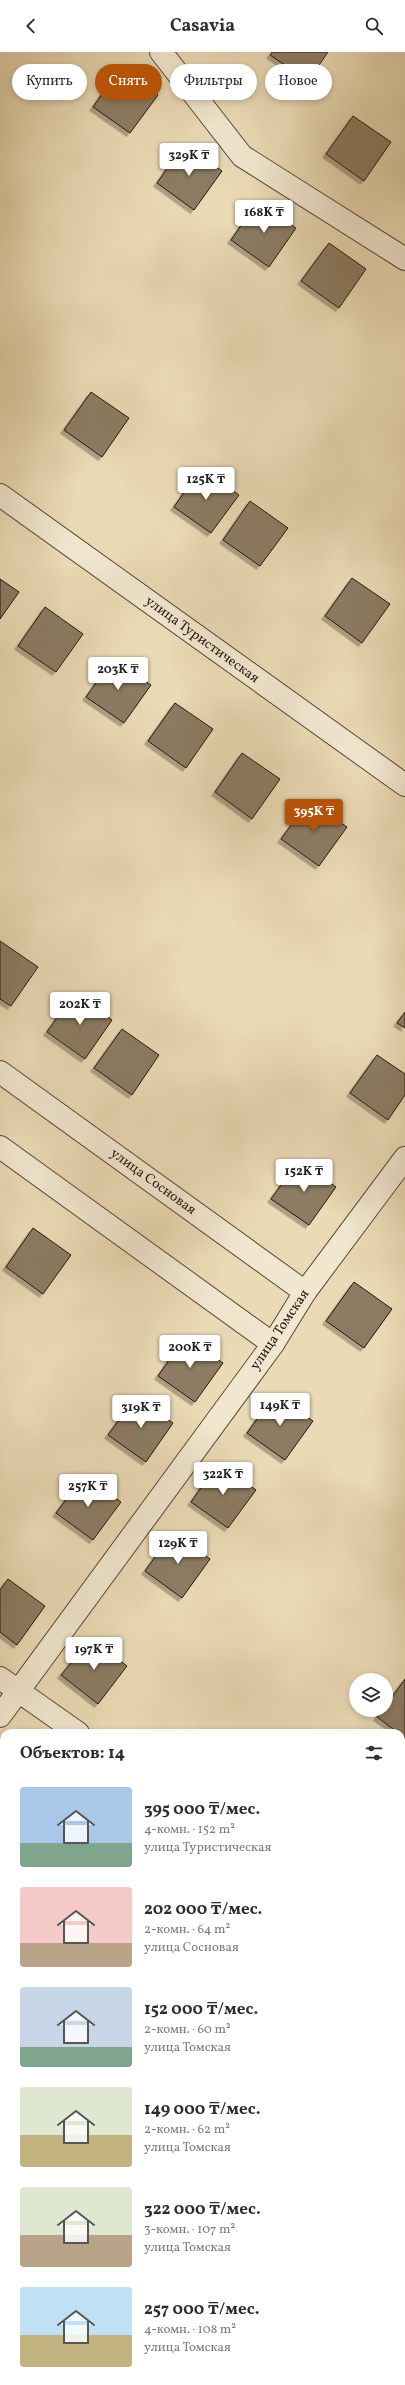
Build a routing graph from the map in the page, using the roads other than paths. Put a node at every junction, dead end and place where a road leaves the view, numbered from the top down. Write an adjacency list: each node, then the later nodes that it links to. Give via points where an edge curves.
1 (161, 52): 2 (street, via 242,156)
2 (405, 259)
3 (0, 495): 4 (street, улица Туристическая)
4 (405, 785)
5 (0, 1072): 8 (street, улица Сосновая)
6 (0, 1147): 9 (street)
7 (405, 1158): 8 (street, улица Томская)
8 (305, 1292): 9 (street, улица Томская)
9 (273, 1344): 11 (street, улица Томская)
10 (0, 1678): 11 (street)
11 (19, 1691): 12 (street, улица Томская); 13 (street)
12 (0, 1716)
13 (72, 1729)

